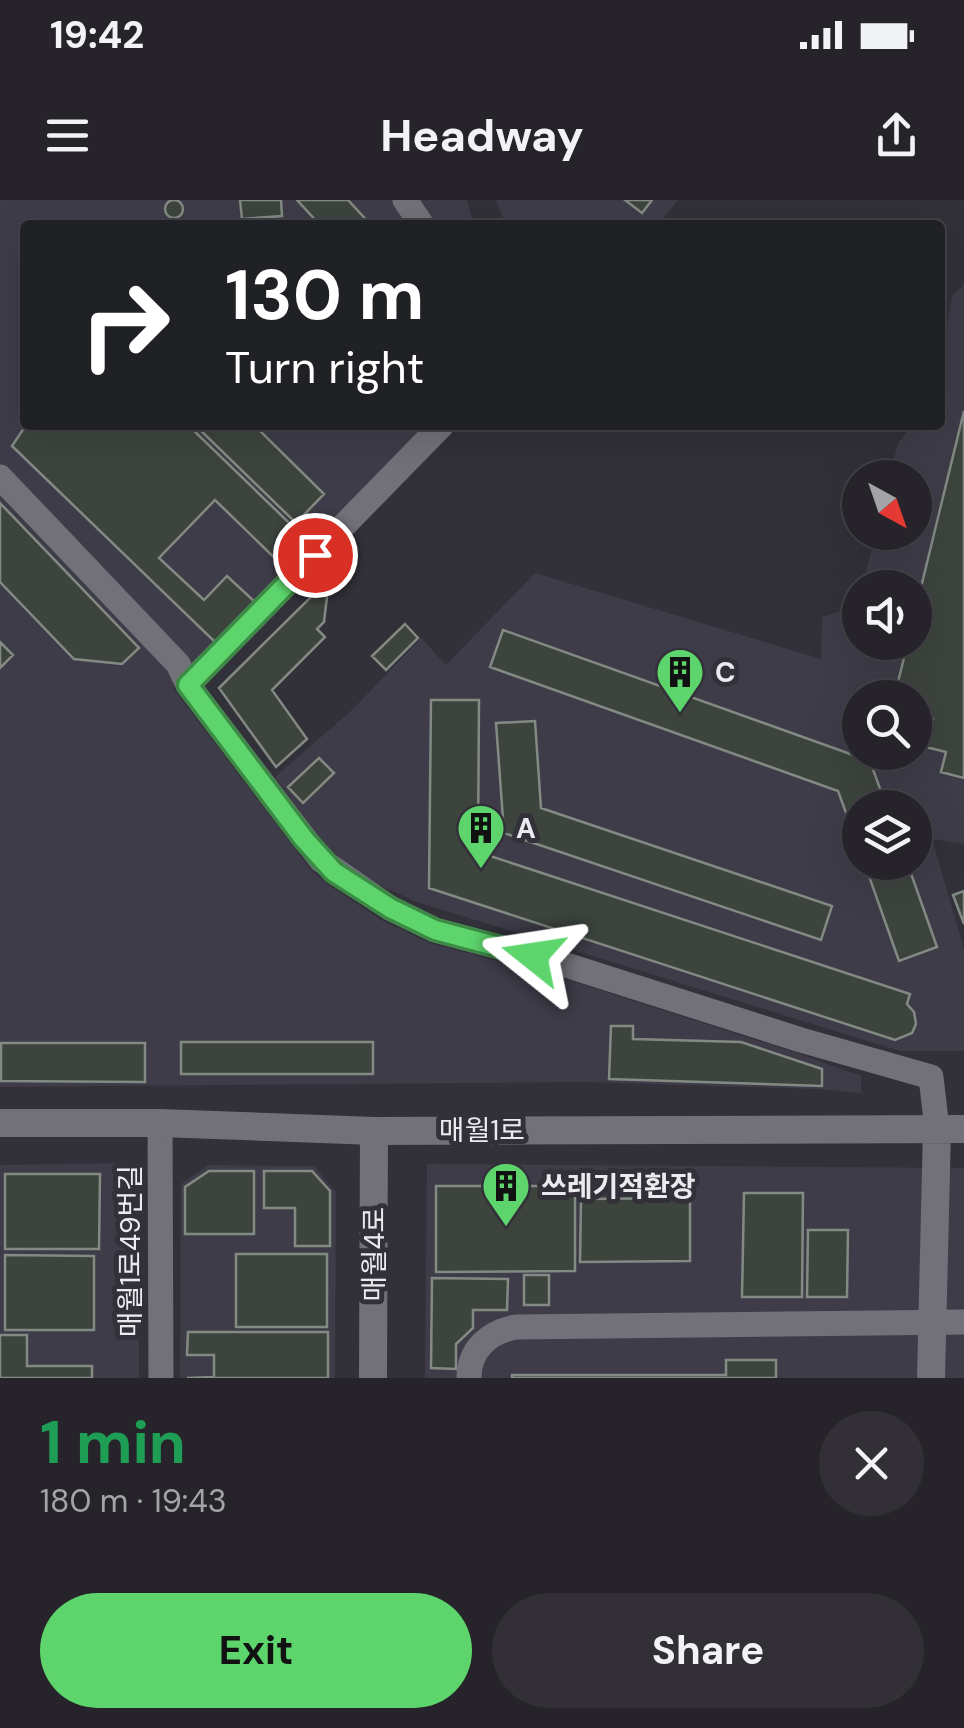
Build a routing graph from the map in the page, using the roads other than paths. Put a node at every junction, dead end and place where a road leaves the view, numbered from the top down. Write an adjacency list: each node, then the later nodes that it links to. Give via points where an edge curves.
1 (437, 430): 3 (street)
2 (0, 477): 3 (street, via 178,664)
3 (188, 685): 6 (street, via 321,860 390,908 435,930 931,1077)
4 (0, 1123): 5 (street, 매월1로)
5 (160, 1123): 7 (street, 매월1로); 10 (street, 매월1로49번길)
6 (950, 1129): 7 (street, 매월1로); 8 (street)
7 (374, 1130): 11 (street, 매월4로)
8 (931, 1322): 9 (street); 12 (street, via 516,1327 481,1342); 13 (street)
9 (964, 1322)
10 (161, 1378)
11 (373, 1378)
12 (468, 1378)
13 (931, 1378)

